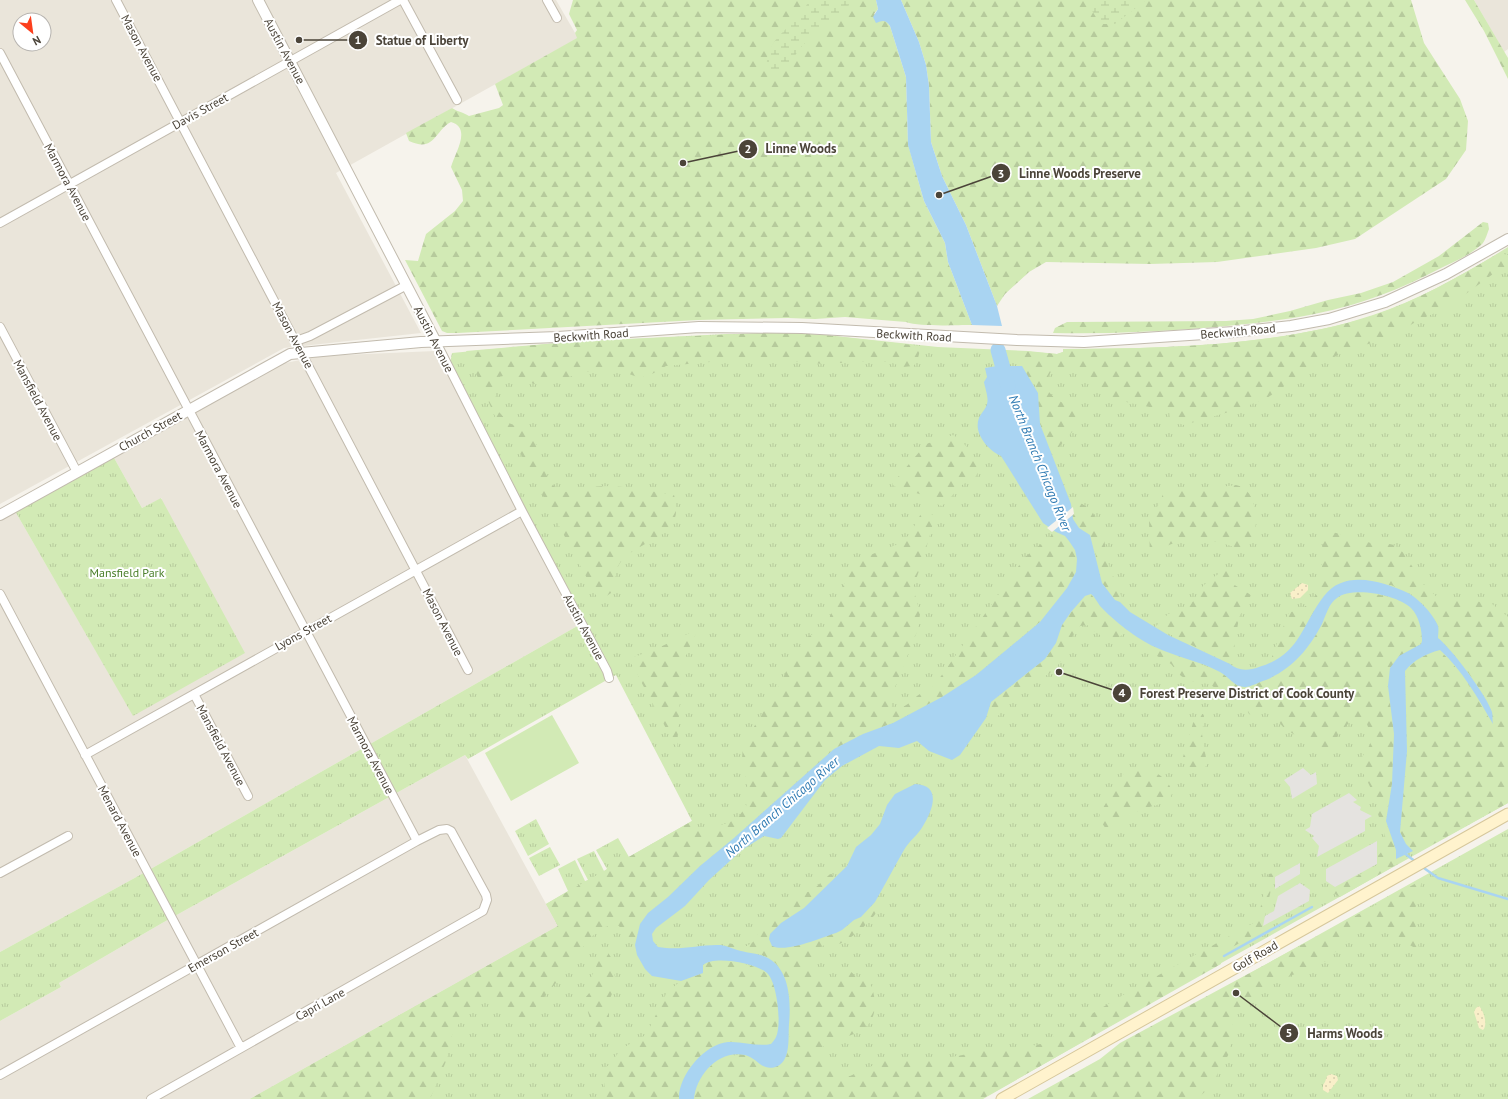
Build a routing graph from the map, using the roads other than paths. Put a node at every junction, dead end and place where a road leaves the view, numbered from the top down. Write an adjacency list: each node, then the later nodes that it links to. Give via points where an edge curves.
1 (116, 0): 10 (street, Mason Avenue)
2 (258, 0): 8 (street, Austin Avenue)
3 (400, 0): 8 (street, Davis Street)
4 (404, 0): 9 (street)
5 (547, 0): 6 (street)
6 (557, 18)
7 (0, 53): 11 (street, Marmora Avenue)
8 (290, 61): 10 (street, Davis Street); 14 (street, Austin Avenue)
9 (457, 100)
10 (181, 122): 11 (street, Davis Street); 16 (street, Mason Avenue)
11 (70, 185): 12 (street, Davis Street); 19 (street, Marmora Avenue)
12 (0, 224)
13 (1508, 239): 17 (street, Beckwith Road, via 1412,291 1359,311 1291,326 1234,332 1084,342 802,328 699,328)
14 (407, 285): 16 (street); 17 (street, Austin Avenue)
15 (0, 327): 20 (street, Mansfield Avenue)
16 (296, 341): 18 (street, Mason Avenue)
17 (436, 342): 18 (street, Beckwith Road); 21 (street, Austin Avenue)
18 (302, 352): 19 (street, Church Street, via 290,354); 23 (street, Mason Avenue)
19 (188, 410): 20 (street, Church Street); 25 (street, Marmora Avenue)
20 (77, 472): 22 (street, Church Street)
21 (522, 511): 23 (street, Lyons Street); 27 (street, Austin Avenue)
22 (0, 515)
23 (416, 570): 25 (street, Lyons Street); 26 (street, Mason Avenue)
24 (0, 594): 29 (street, Menard Avenue)
25 (305, 631): 28 (street, Lyons Street); 33 (street, Marmora Avenue)
26 (468, 670)
27 (609, 678)
28 (194, 694): 29 (street, Lyons Street); 30 (street, Mansfield Avenue)
29 (85, 755): 36 (street, Menard Avenue)
30 (248, 796)
31 (1508, 814): 40 (main road, Golf Road)
32 (68, 836): 34 (street)
33 (417, 841): 35 (street, Emerson Street, via 447,828 454,836 486,895); 36 (street, Emerson Street)
34 (1, 870)
35 (486, 906): 37 (street, Capri Lane, via 471,919)
36 (197, 965): 37 (street, Menard Avenue); 38 (street, Emerson Street)
37 (241, 1048): 39 (street, Capri Lane)
38 (0, 1075)
39 (151, 1099)
40 (1002, 1099)

